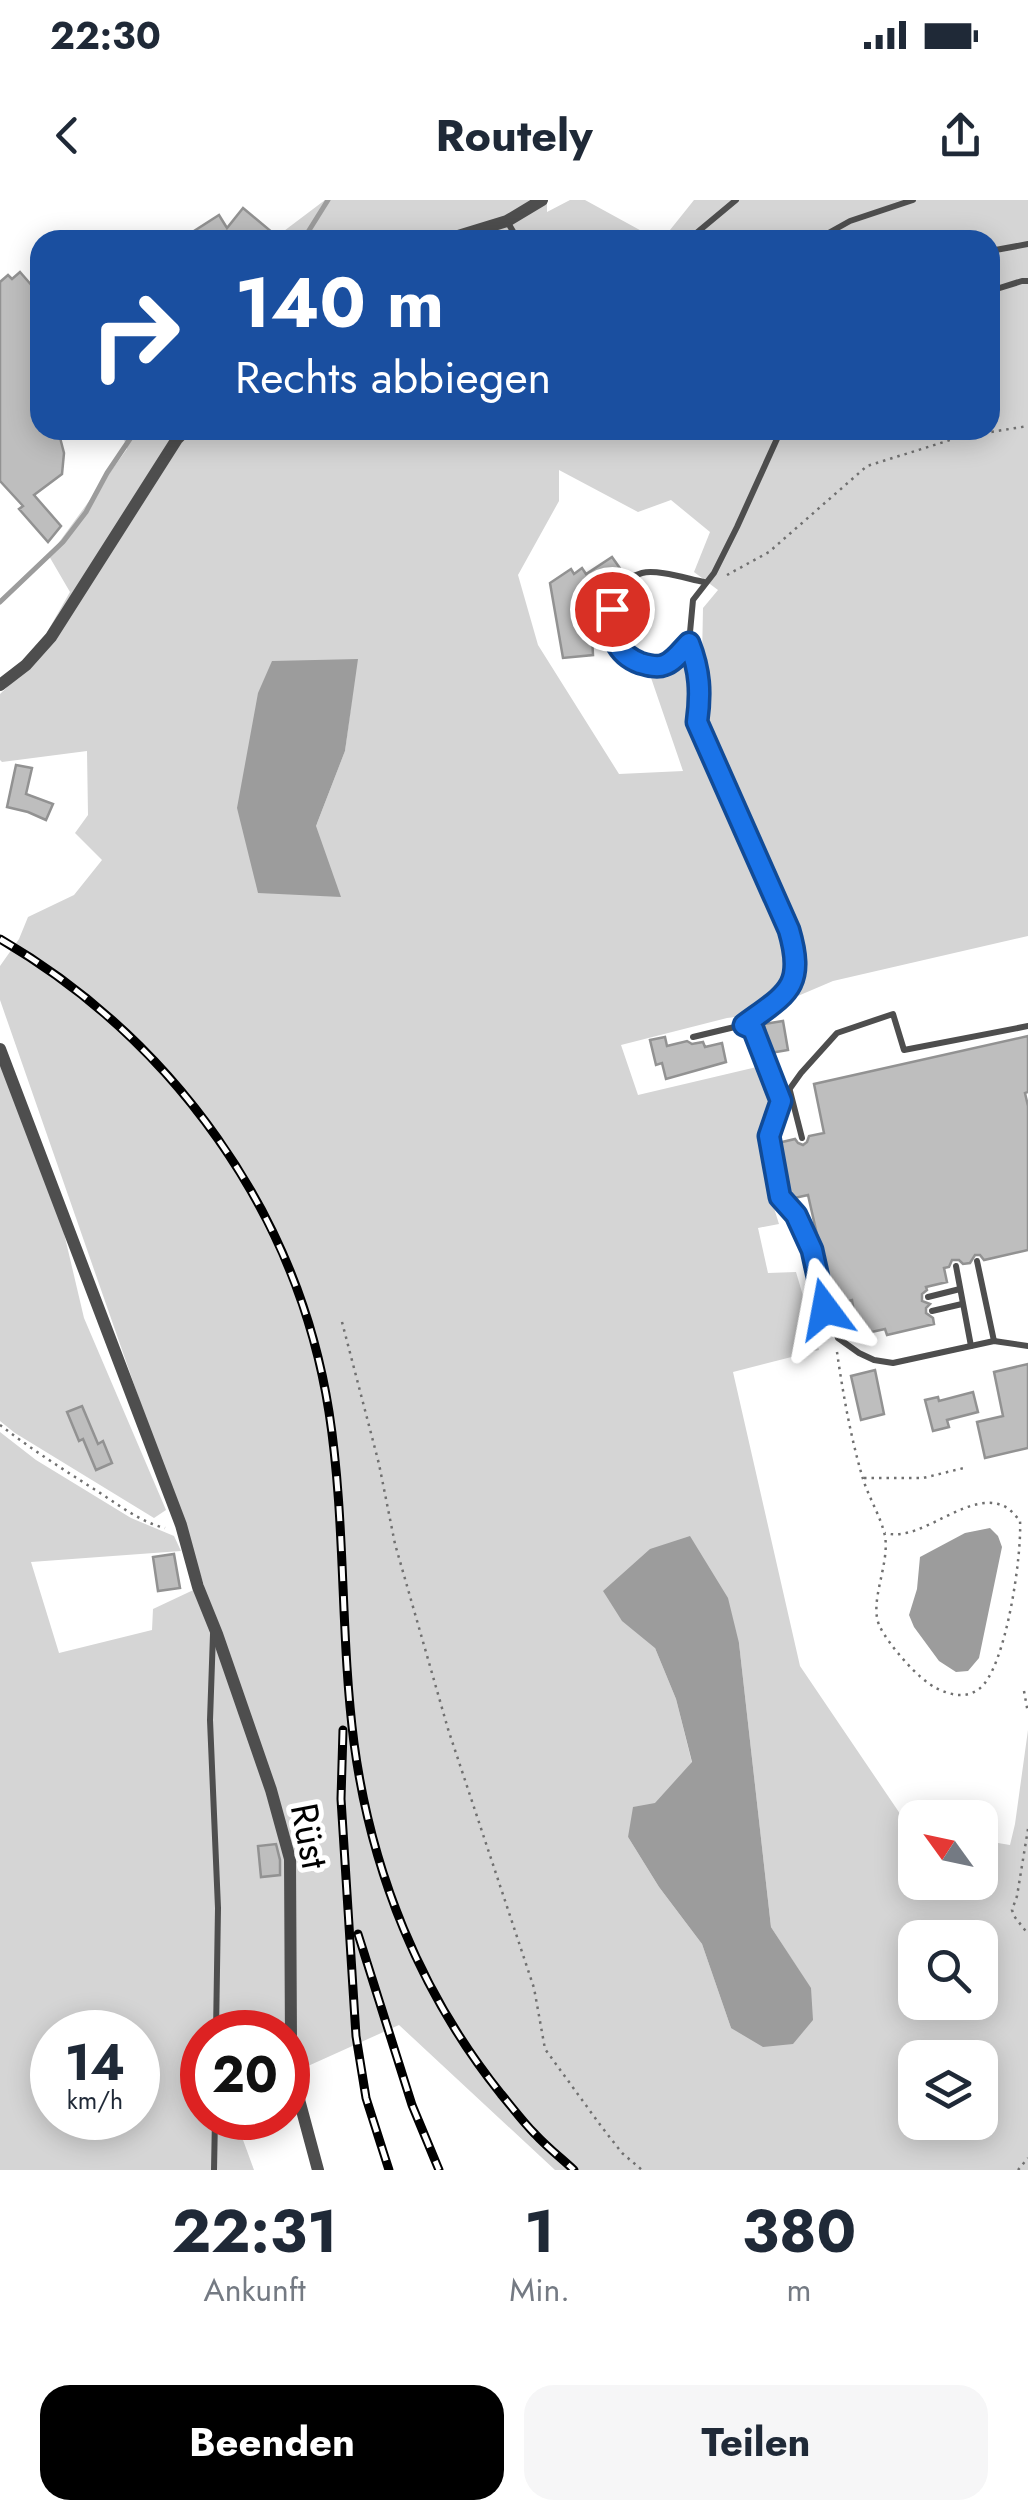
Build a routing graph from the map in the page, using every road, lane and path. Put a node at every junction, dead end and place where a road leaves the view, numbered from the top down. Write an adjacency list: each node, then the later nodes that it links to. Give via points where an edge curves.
1 (542, 200): 4 (street)
2 (736, 200): 7 (lane)
3 (913, 200): 8 (lane)
4 (507, 221): 5 (street); 6 (lane)
5 (478, 230)
6 (512, 230)
7 (700, 230)
8 (833, 230)
9 (1028, 244): 10 (lane)
10 (1000, 249)
11 (1028, 281): 12 (lane)
12 (1000, 287)
13 (1028, 426): 14 (path)
14 (1000, 431)
15 (176, 440): 20 (street, via 51,637)
16 (776, 440): 18 (lane)
17 (950, 440): 18 (path, via 868,466 769,552)
18 (702, 586): 19 (lane, via 691,610); 19 (lane, via 648,571 625,583 612,609 614,637 629,659 664,666)
19 (689, 643): 21 (lane, via 700,677 697,722 794,946 794,984)
20 (0, 685)
21 (744, 1025): 23 (lane); 26 (lane, via 753,1029)
22 (1028, 1026): 25 (lane, via 904,1050 893,1014 883,1016 838,1033)
23 (693, 1037)
24 (0, 1049): 42 (street, Rüst)
25 (790, 1090): 26 (lane); 27 (lane)
26 (781, 1101): 35 (lane, via 769,1136 780,1197 812,1250)
27 (802, 1138)
28 (977, 1261): 36 (lane)
29 (956, 1266): 30 (lane)
30 (960, 1288): 31 (lane); 32 (lane)
31 (928, 1297)
32 (962, 1304): 33 (lane); 37 (lane)
33 (932, 1311)
34 (342, 1322): 54 (path, via 395,1544 534,1988 545,2049)
35 (838, 1338): 37 (lane, via 858,1353 893,1364); 41 (path)
36 (994, 1341): 37 (lane); 38 (lane)
37 (971, 1346)
38 (1028, 1346)
39 (0, 1425): 42 (path, via 151,1525)
40 (964, 1468): 41 (path, via 923,1478)
41 (863, 1478): 43 (path)
42 (181, 1525): 44 (street, Rüst)
43 (884, 1533): 43 (path, via 878,1625 928,1684 957,1695 982,1688 997,1660 1012,1598 1020,1522 1008,1508 990,1503 911,1533)
44 (214, 1624): 49 (lane); 53 (street, Rüst, via 290,1858 291,2040)
45 (1024, 1690): 46 (path)
46 (1028, 1713)
47 (1028, 1829): 48 (path, via 1012,1910)
48 (1028, 1934)
49 (216, 2010)
50 (215, 2140): 52 (lane)
51 (1028, 2158): 55 (path)
52 (214, 2170)
53 (318, 2170)
54 (642, 2170)
55 (1018, 2170)

